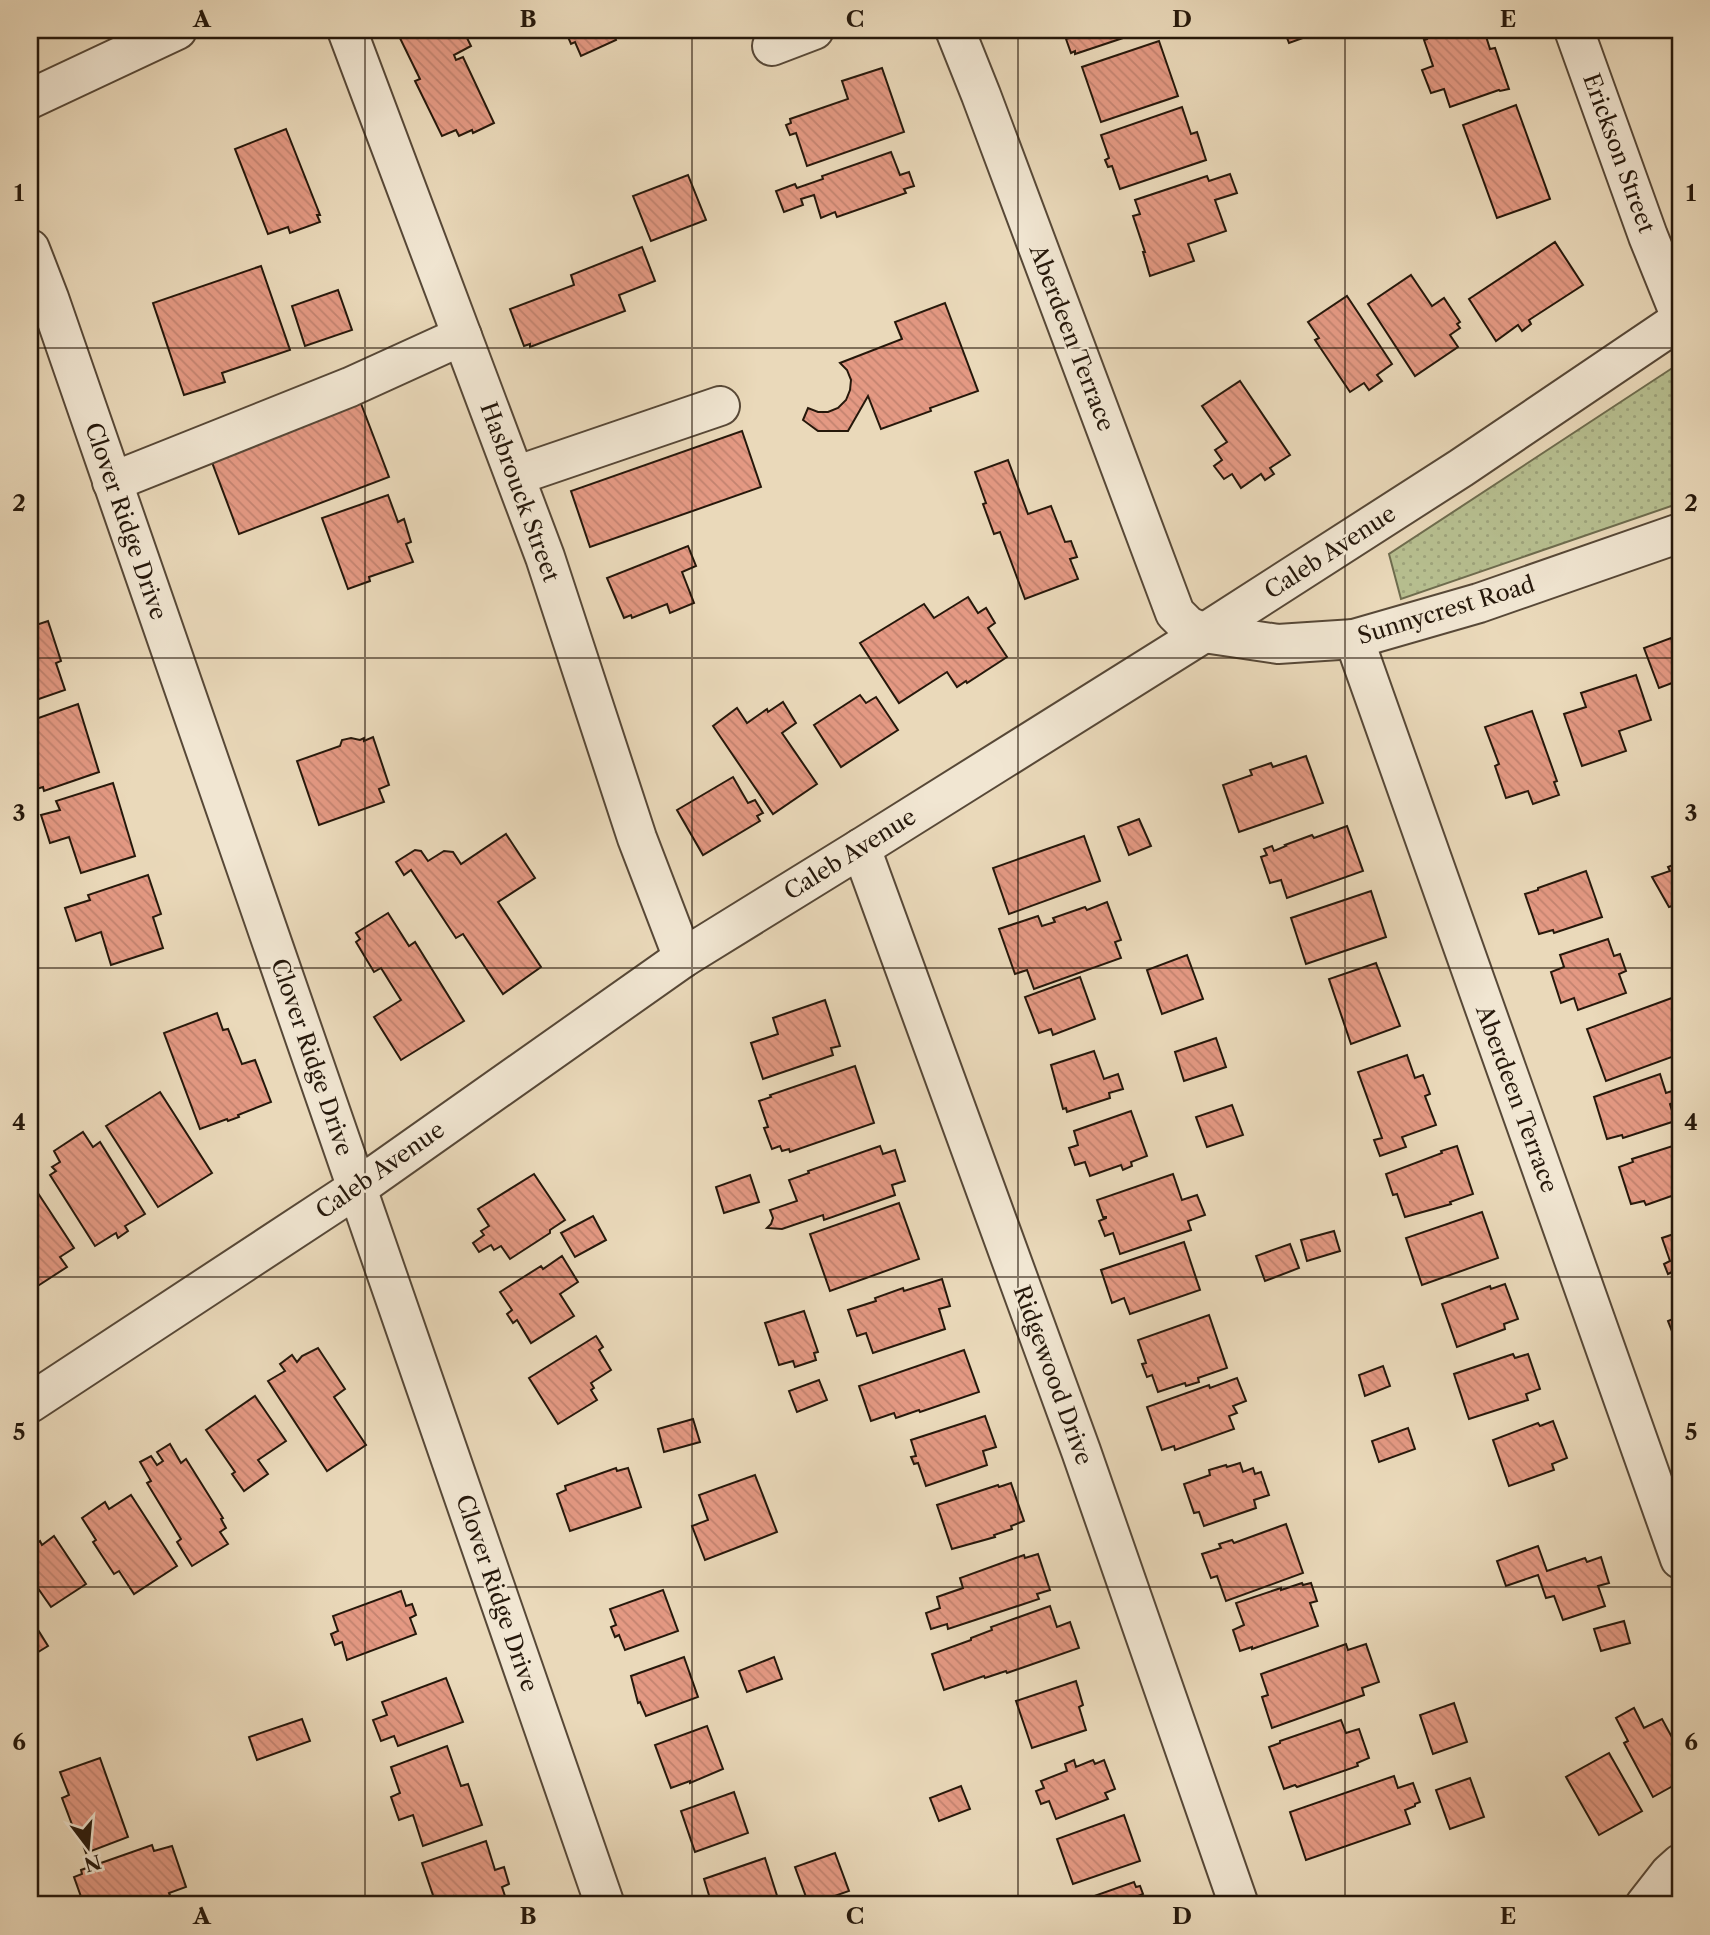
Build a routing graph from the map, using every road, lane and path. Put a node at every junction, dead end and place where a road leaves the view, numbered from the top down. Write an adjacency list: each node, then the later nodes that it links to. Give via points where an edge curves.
1 (177, 30): 7 (street)
2 (347, 30): 10 (street, Hasbrouck Street)
3 (814, 30): 6 (street)
4 (955, 30): 15 (street, Aberdeen Terrace, via 1175,613)
5 (1574, 30): 9 (street, Erickson Street)
6 (772, 46)
7 (30, 99)
8 (30, 248): 13 (street, Clover Ridge Drive)
9 (1680, 317): 15 (street, Caleb Avenue, via 1461,468)
10 (462, 336): 12 (street, Hasbrouck Street); 13 (street, via 350,387)
11 (720, 405): 12 (street)
12 (515, 477): 18 (street, Hasbrouck Street)
13 (112, 482): 19 (street, Clover Ridge Drive)
14 (1680, 533): 16 (street, Sunnycrest Road, via 1479,603)
15 (1204, 633): 16 (street, Sunnycrest Road, via 1278,644); 17 (street, Caleb Avenue)
16 (1354, 639): 21 (street, Aberdeen Terrace)
17 (861, 848): 18 (street, Caleb Avenue); 24 (street, Ridgewood Drive, via 1081,1451)
18 (682, 958): 19 (street, Caleb Avenue)
19 (357, 1188): 20 (street, Caleb Avenue); 23 (street, Clover Ridge Drive)
20 (30, 1403)
21 (1680, 1559)
22 (1680, 1864): 25 (street)
23 (605, 1905)
24 (1239, 1905)
25 (1645, 1905)

